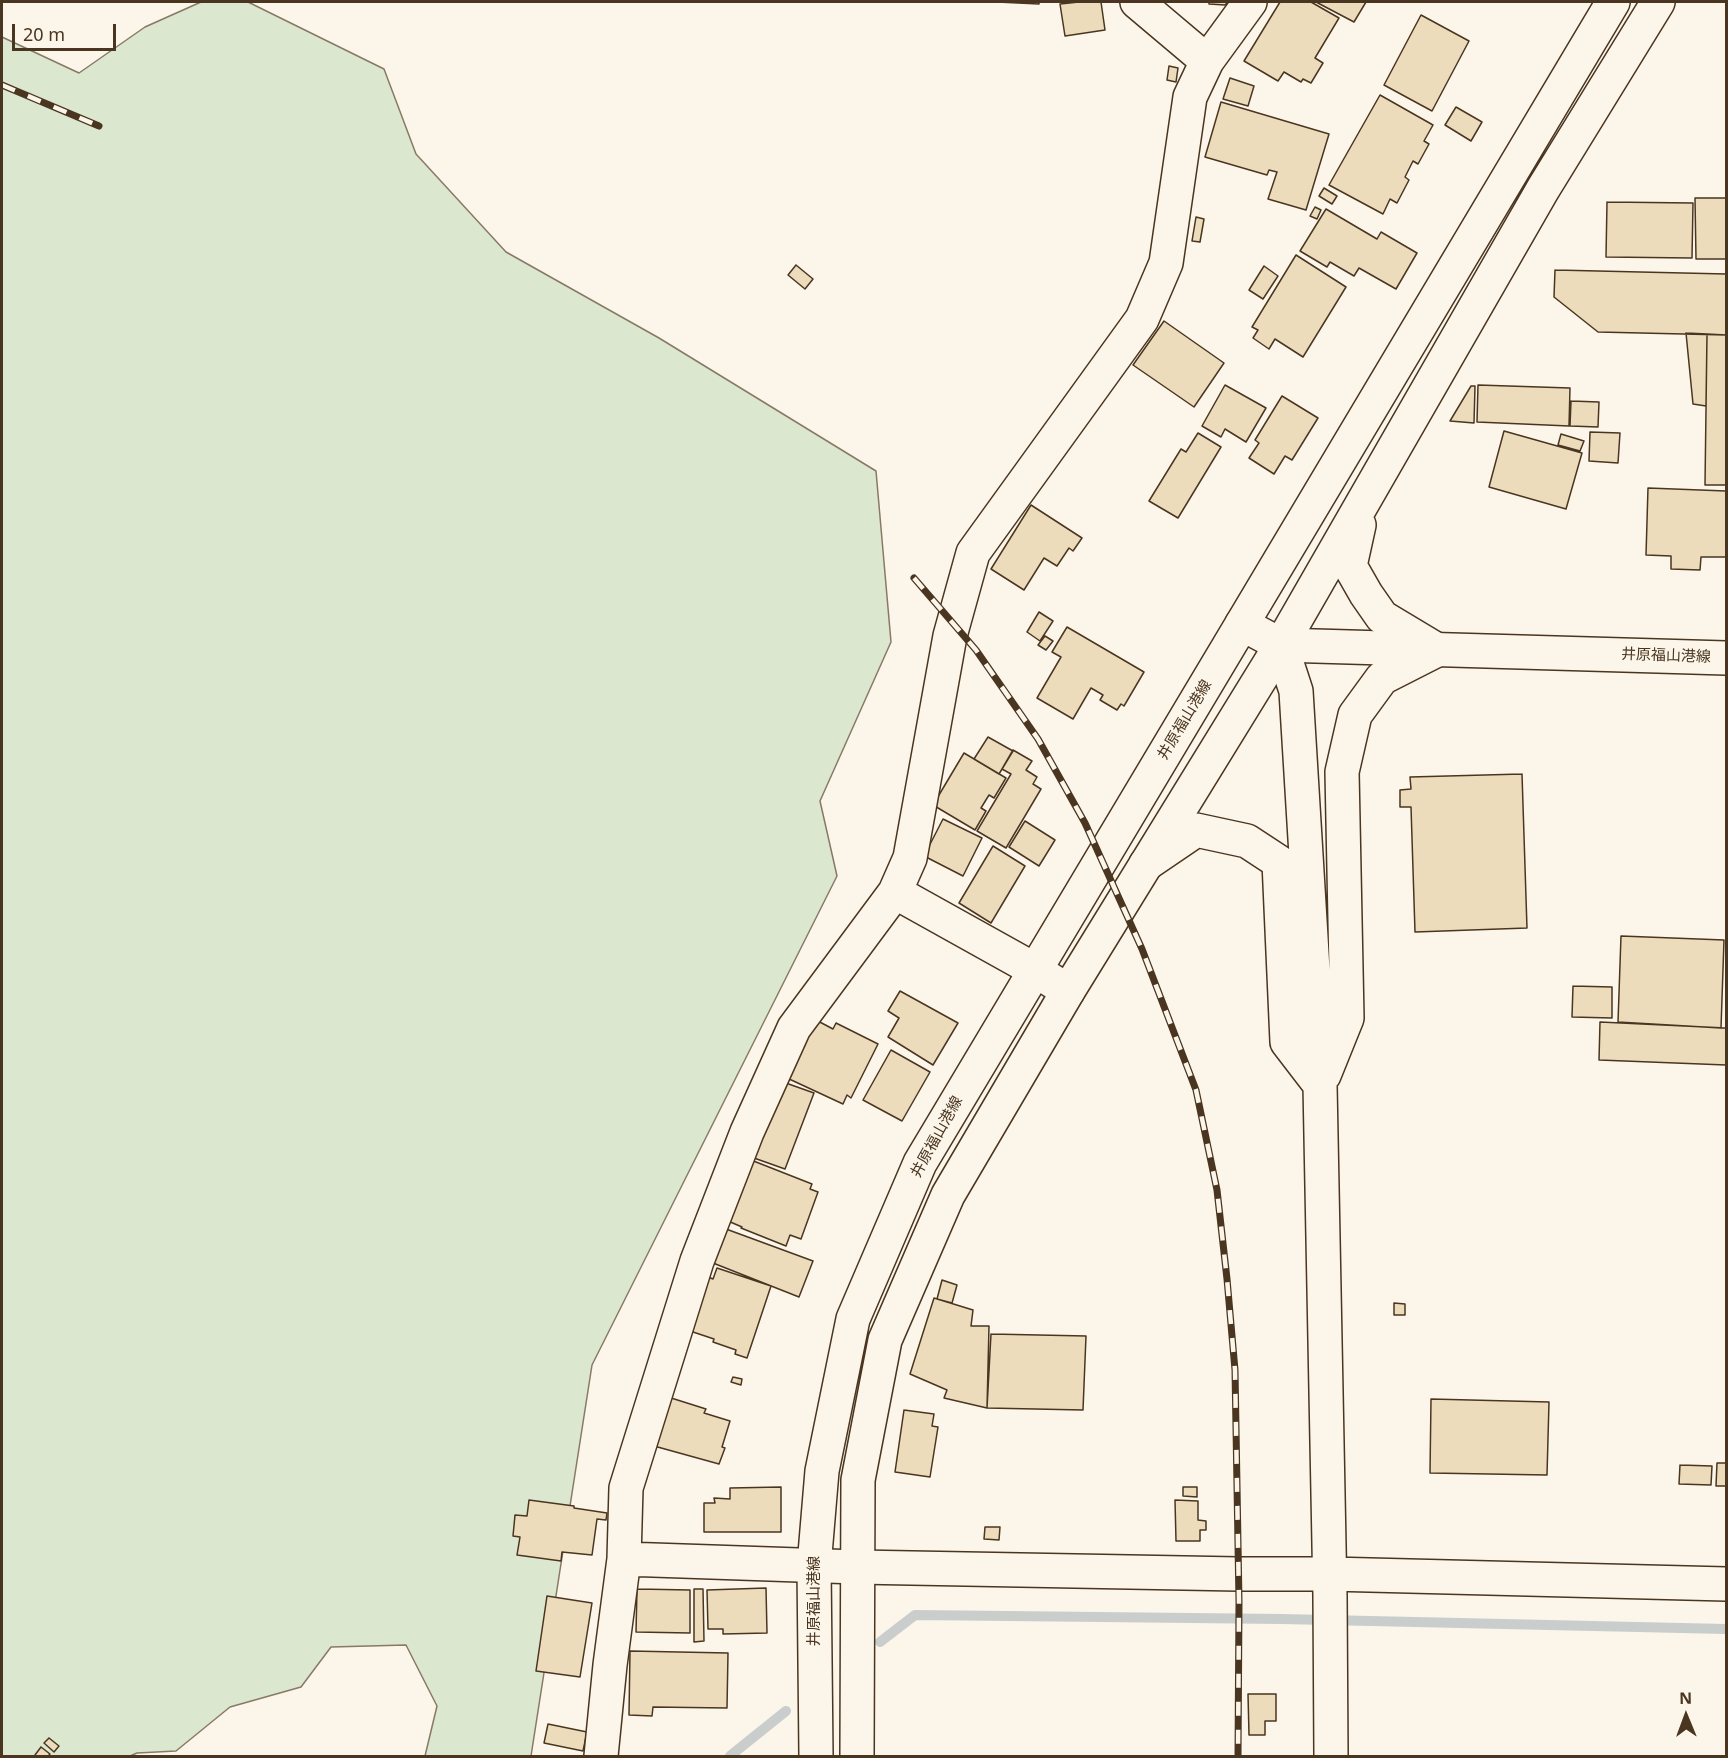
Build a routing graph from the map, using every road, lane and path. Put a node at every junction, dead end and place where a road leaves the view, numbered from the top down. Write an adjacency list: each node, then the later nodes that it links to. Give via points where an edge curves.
1 (1137, 2): 5 (street)
2 (1250, 2): 5 (street)
3 (1613, 2): 7 (street)
4 (1658, 2): 6 (street, via 1543,189)
5 (1207, 61): 12 (street, via 1190,97 1166,263 1142,319 973,553 950,636 910,858)
6 (1366, 498): 8 (street); 9 (street, via 1350,566 1382,617)
7 (1242, 624): 8 (street, 井原福山港線); 13 (street, 井原福山港線)
8 (1281, 645): 9 (street, 井原福山港線); 11 (street); 15 (street, via 1296,691)
9 (1437, 650): 10 (street, 井原福山港線); 15 (street, via 1382,678 1355,715 1342,772 1347,1018)
10 (1726, 658)
11 (1146, 864): 14 (street); 15 (street, via 1196,830 1247,842 1279,862 1287,1042)
12 (895, 892): 13 (street); 16 (street, via 794,1028 747,1132 697,1261 626,1488)
13 (1035, 970): 14 (street); 17 (street, 井原福山港線, via 920,1163 853,1319 822,1471)
14 (1068, 991): 18 (street, via 948,1195 885,1340 858,1480)
15 (1320, 1085): 20 (street)
16 (624, 1559): 17 (street); 21 (street)
17 (814, 1566): 18 (street); 22 (street, 井原福山港線)
18 (857, 1567): 20 (street, via 1226,1574); 23 (street)
19 (1726, 1584): 20 (street)
20 (1330, 1585): 24 (street)
21 (601, 1756)
22 (816, 1756)
23 (857, 1756)
24 (1331, 1756)

